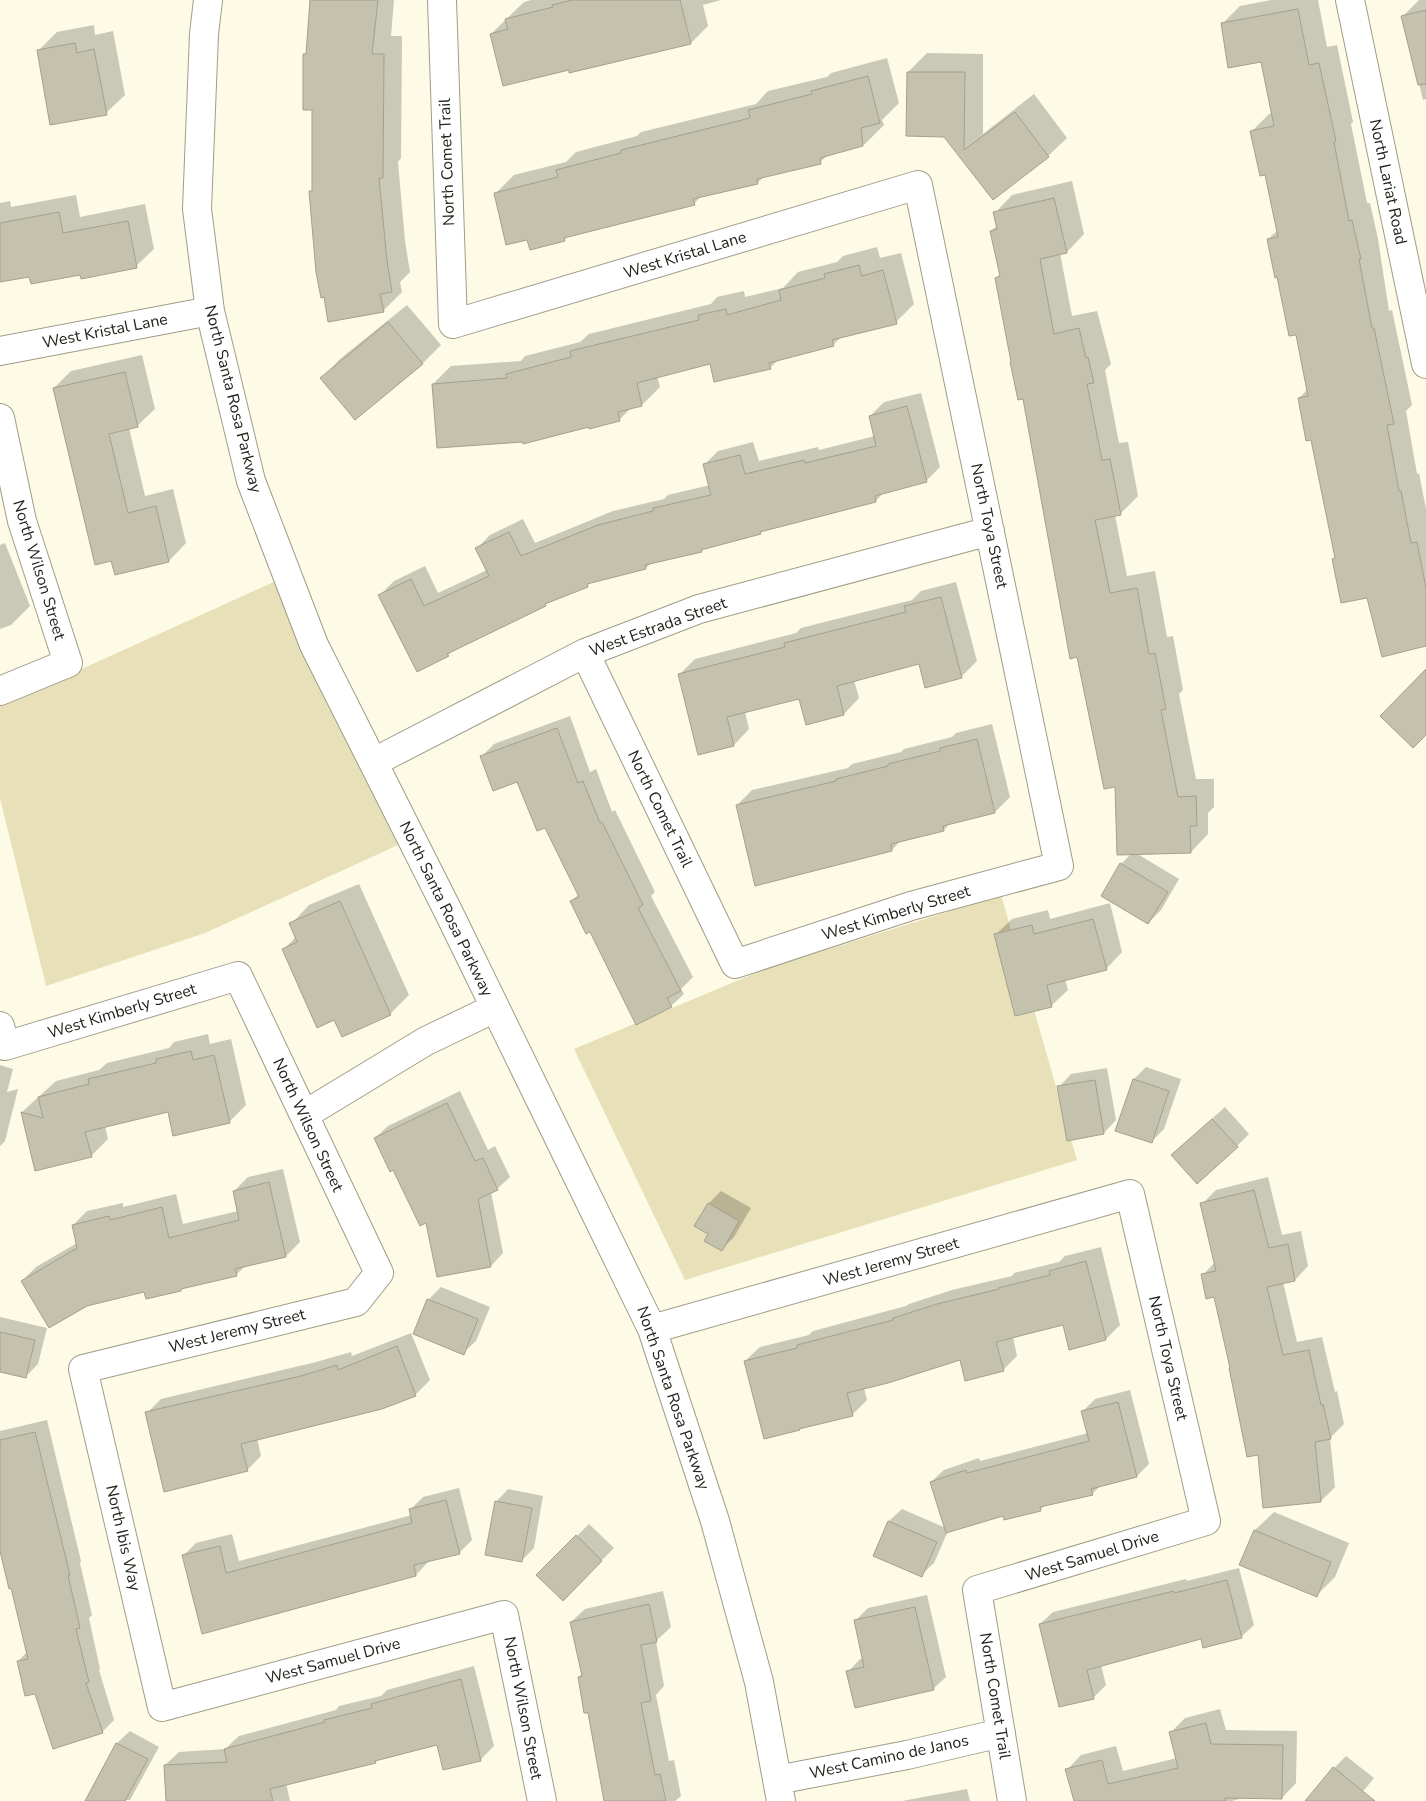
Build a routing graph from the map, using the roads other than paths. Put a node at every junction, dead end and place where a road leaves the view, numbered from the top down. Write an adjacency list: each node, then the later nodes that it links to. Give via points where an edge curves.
1 (208, 0): 6 (street, North Santa Rosa Parkway, via 197,209)
2 (442, 0): 7 (street, North Comet Trail)
3 (1350, 0): 5 (street, North Lariat Road)
4 (918, 185): 7 (street, West Kristal Lane); 11 (street, North Toya Street)
5 (1421, 309): 9 (street, North Lariat Road)
6 (210, 311): 8 (street, West Kristal Lane); 14 (street, North Santa Rosa Parkway, via 251,481 314,645)
7 (453, 324)
8 (0, 350)
9 (1426, 364)
10 (0, 418): 13 (street, North Wilson Street, via 22,521 68,663)
11 (990, 531): 12 (street, West Estrada Street, via 699,610); 15 (street, North Toya Street)
12 (585, 654): 14 (street, West Estrada Street); 16 (street, North Comet Trail)
13 (0, 691)
14 (374, 762): 18 (street, North Santa Rosa Parkway)
15 (1059, 866): 16 (street, West Kimberly Street, via 911,906)
16 (734, 964)
17 (238, 976): 19 (street, West Kimberly Street); 20 (street, North Wilson Street)
18 (495, 1008): 20 (street, via 426,1041); 23 (street, North Santa Rosa Parkway)
19 (3, 1036)
20 (304, 1115): 22 (street, North Wilson Street)
21 (1130, 1194): 23 (street, West Jeremy Street); 25 (street, North Toya Street)
22 (379, 1273): 24 (street, West Jeremy Street, via 356,1302)
23 (652, 1329): 30 (street, North Santa Rosa Parkway, via 715,1521 759,1682)
24 (83, 1369): 28 (street, North Ibis Way)
25 (1206, 1521): 26 (street, West Samuel Drive)
26 (978, 1590): 29 (street, North Comet Trail)
27 (504, 1615): 28 (street, West Samuel Drive); 31 (street, North Wilson Street)
28 (162, 1707)
29 (1001, 1733): 30 (street, West Camino de Janos); 32 (street, North Comet Trail)
30 (779, 1791)
31 (542, 1801)
32 (1012, 1801)

